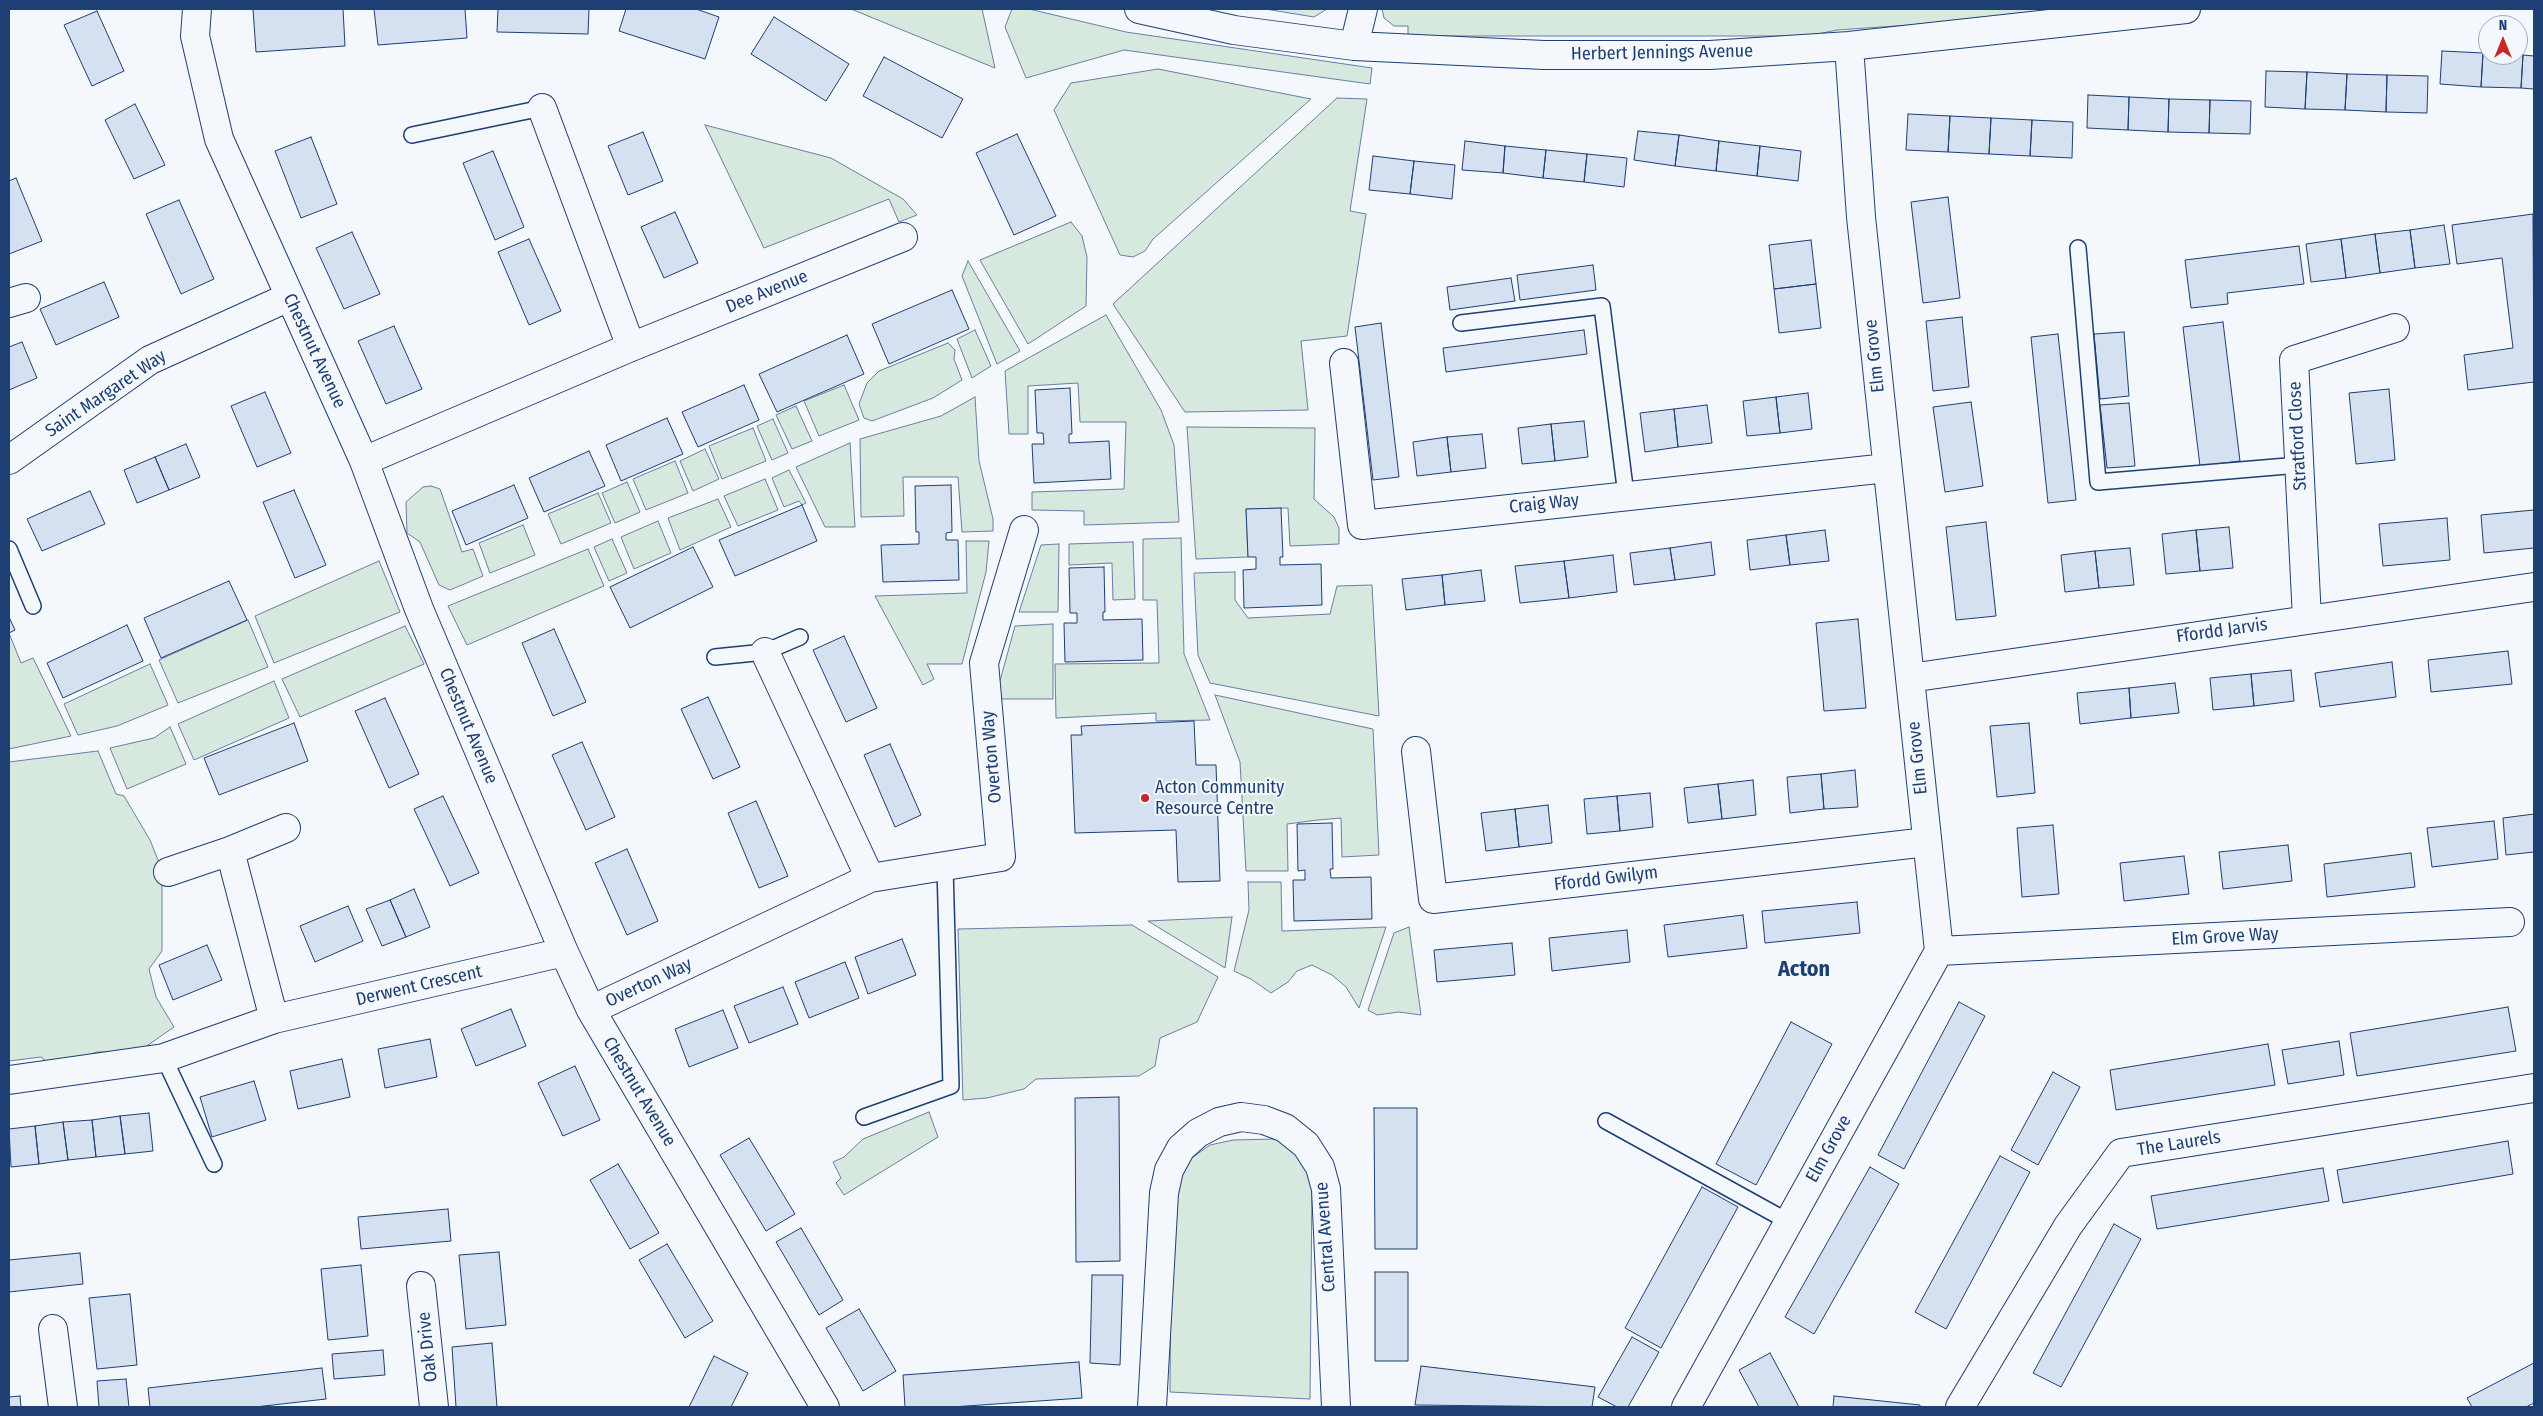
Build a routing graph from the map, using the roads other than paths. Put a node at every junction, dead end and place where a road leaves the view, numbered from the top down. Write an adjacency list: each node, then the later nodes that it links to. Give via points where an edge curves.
1 (197, 9): 11 (street, Chestnut Avenue, via 195,36 218,139)
2 (1139, 9): 5 (street, Herbert Jennings Avenue, via 1234,30)
3 (1363, 9): 5 (street)
4 (2186, 9): 6 (street, Herbert Jennings Avenue)
5 (1354, 46): 6 (street, Herbert Jennings Avenue, via 1544,54 1710,54)
6 (1849, 46): 19 (street, Elm Grove, via 1860,218)
7 (542, 108): 8 (lane); 14 (street)
8 (412, 136)
9 (903, 237): 14 (street, Dee Avenue)
10 (2078, 248): 18 (lane, via 2098,482)
11 (289, 297): 16 (street, Saint Margaret Way, via 150,360); 17 (street, Chestnut Avenue)
12 (1461, 323): 20 (lane, via 1602,306)
13 (2395, 328): 18 (street, Stratford Close, via 2294,360)
14 (632, 347): 17 (street, Dee Avenue)
15 (1344, 363): 20 (street, Craig Way, via 1362,525)
16 (9, 460)
17 (364, 461): 39 (street, Chestnut Avenue, via 419,608)
18 (2299, 465): 25 (street, Stratford Close)
19 (1887, 468): 20 (street, Craig Way); 29 (street, Elm Grove)
20 (1626, 495)
21 (1024, 530): 34 (street, Overton Way, via 984,663 1001,857)
22 (9, 549): 24 (lane)
23 (2534, 587): 25 (street, Ffordd Jarvis)
24 (33, 606)
25 (2306, 619): 29 (street, Ffordd Jarvis)
26 (800, 637): 27 (lane)
27 (765, 652): 28 (lane); 36 (street)
28 (715, 657)
29 (1910, 678): 32 (street, Elm Grove)
30 (1416, 751): 32 (street, Ffordd Gwilym, via 1434,899)
31 (286, 828): 33 (street)
32 (1927, 842): 38 (street, Elm Grove)
33 (230, 851): 35 (street); 41 (street)
34 (945, 866): 36 (street, Overton Way); 45 (lane, via 951,1086)
35 (168, 872)
36 (870, 878): 40 (street, Overton Way)
37 (2510, 922): 38 (street, Elm Grove Way)
38 (1939, 951): 48 (street, Elm Grove)
39 (564, 952): 40 (street, Chestnut Avenue); 41 (street, Derwent Crescent)
40 (591, 1010): 53 (street, Chestnut Avenue)
41 (274, 1019): 42 (street, Derwent Crescent)
42 (164, 1058): 43 (street, Derwent Crescent); 47 (lane)
43 (9, 1080)
44 (2534, 1088): 57 (street, The Laurels, via 2121,1153 2068,1226)
45 (864, 1118)
46 (1606, 1121): 48 (lane)
47 (214, 1164)
48 (1789, 1222): 56 (street, Elm Grove)
49 (421, 1286): 52 (street, Oak Drive)
50 (53, 1329): 51 (street)
51 (64, 1407)
52 (434, 1407)
53 (826, 1407)
54 (1152, 1407): 55 (street, Central Avenue, via 1164,1193 1169,1170 1181,1148 1198,1133 1218,1122 1241,1118 1264,1120 1285,1128 1306,1145 1320,1167 1326,1189)
55 (1336, 1407)
56 (1686, 1407)
57 (1960, 1407)

